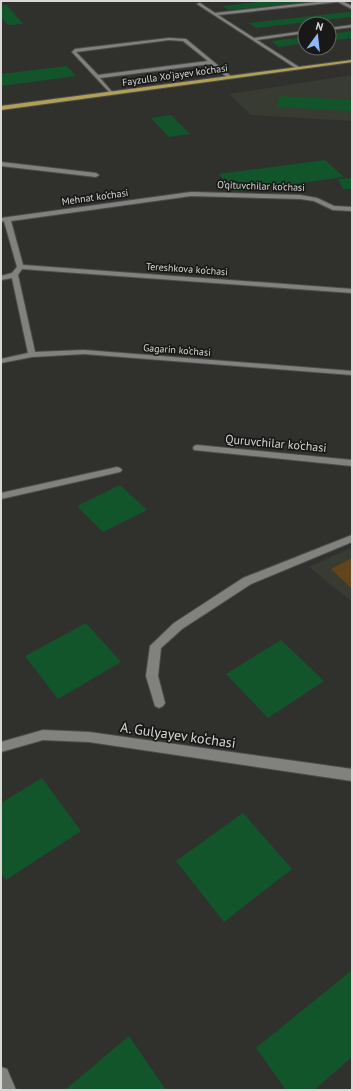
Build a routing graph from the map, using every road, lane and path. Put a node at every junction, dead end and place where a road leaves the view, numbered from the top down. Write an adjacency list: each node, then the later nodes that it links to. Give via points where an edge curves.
1 (338, 1): 3 (street); 4 (street)
2 (199, 4): 4 (street)
3 (352, 8)
4 (215, 14): 8 (street)
5 (352, 26): 6 (street)
6 (337, 28)
7 (297, 33): 8 (street)
8 (254, 39): 11 (street)
9 (352, 60): 11 (main road, Fayzulla Xo‘jayev ko‘chasi)
10 (212, 62): 12 (street); 12 (street, via 180,39 75,50 74,52); 13 (street)
11 (297, 68): 13 (main road, Fayzulla Xo‘jayev ko‘chasi)
12 (96, 77): 14 (street)
13 (230, 77): 14 (main road, Fayzulla Xo‘jayev ko‘chasi)
14 (111, 93): 15 (main road, Fayzulla Xo‘jayev ko‘chasi)
15 (1, 108)
16 (1, 164): 17 (street)
17 (96, 175)
18 (191, 194): 19 (street, O‘qituvchilar ko‘chasi, via 300,197 315,199 333,208); 20 (street, Mehnat ko‘chasi)
19 (352, 210)
20 (4, 220): 21 (street)
21 (20, 267): 22 (street); 24 (street, Tereshkova ko‘chasi)
22 (15, 276): 23 (street); 25 (street)
23 (1, 278)
24 (352, 291)
25 (32, 355): 26 (street, Gagarin ko‘chasi); 27 (street, Gagarin ko‘chasi, via 84,352)
26 (1, 361)
27 (352, 373)
28 (197, 448): 29 (street, Quruvchilar ko‘chasi)
29 (352, 463)
30 (117, 470): 31 (street)
31 (1, 496)
32 (352, 538): 33 (street, via 247,581 178,626 156,646 152,676)
33 (159, 703)
34 (1, 747): 35 (street, A. Gulyayev ko‘chasi, via 43,735 89,737)
35 (352, 775)
36 (1, 1075): 37 (street)
37 (8, 1090)

